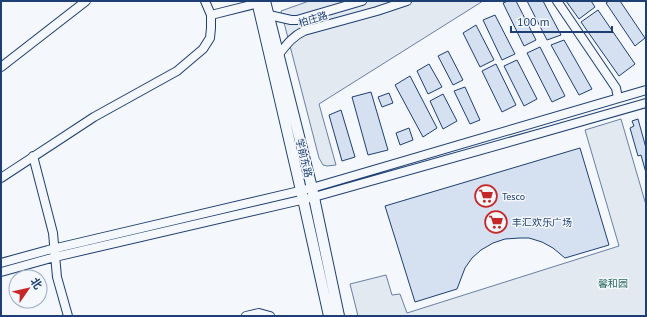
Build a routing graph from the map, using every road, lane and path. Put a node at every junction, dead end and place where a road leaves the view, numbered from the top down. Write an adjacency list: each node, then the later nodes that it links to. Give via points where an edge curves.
1 (86, 1): 10 (street)
2 (205, 1): 7 (street)
3 (362, 1): 8 (street, 柏庄路, via 297,20)
4 (407, 1): 9 (street, 柏庄路, via 304,31 290,40)
5 (557, 1): 12 (street, via 616,88)
6 (261, 2): 7 (street); 8 (main road, 学前东路); 17 (main road, 学前东路)
7 (211, 15): 14 (street, via 210,38 203,49 177,71 94,117)
8 (269, 15): 9 (main road, 学前东路)
9 (279, 54): 16 (main road, 学前东路)
10 (1, 67)
11 (646, 90): 12 (street)
12 (618, 98): 16 (street)
13 (646, 103): 16 (street)
14 (33, 156): 15 (street); 18 (street, via 53,233)
15 (1, 178)
16 (313, 192): 17 (street); 25 (main road, 学前东路)
17 (302, 195): 18 (street); 24 (main road, 学前东路)
18 (54, 253): 19 (street); 20 (street); 21 (street, via 57,277)
19 (1, 263)
20 (1, 272)
21 (68, 316)
22 (246, 316): 23 (street, via 259,313)
23 (270, 316)
24 (329, 316)
25 (339, 316)

